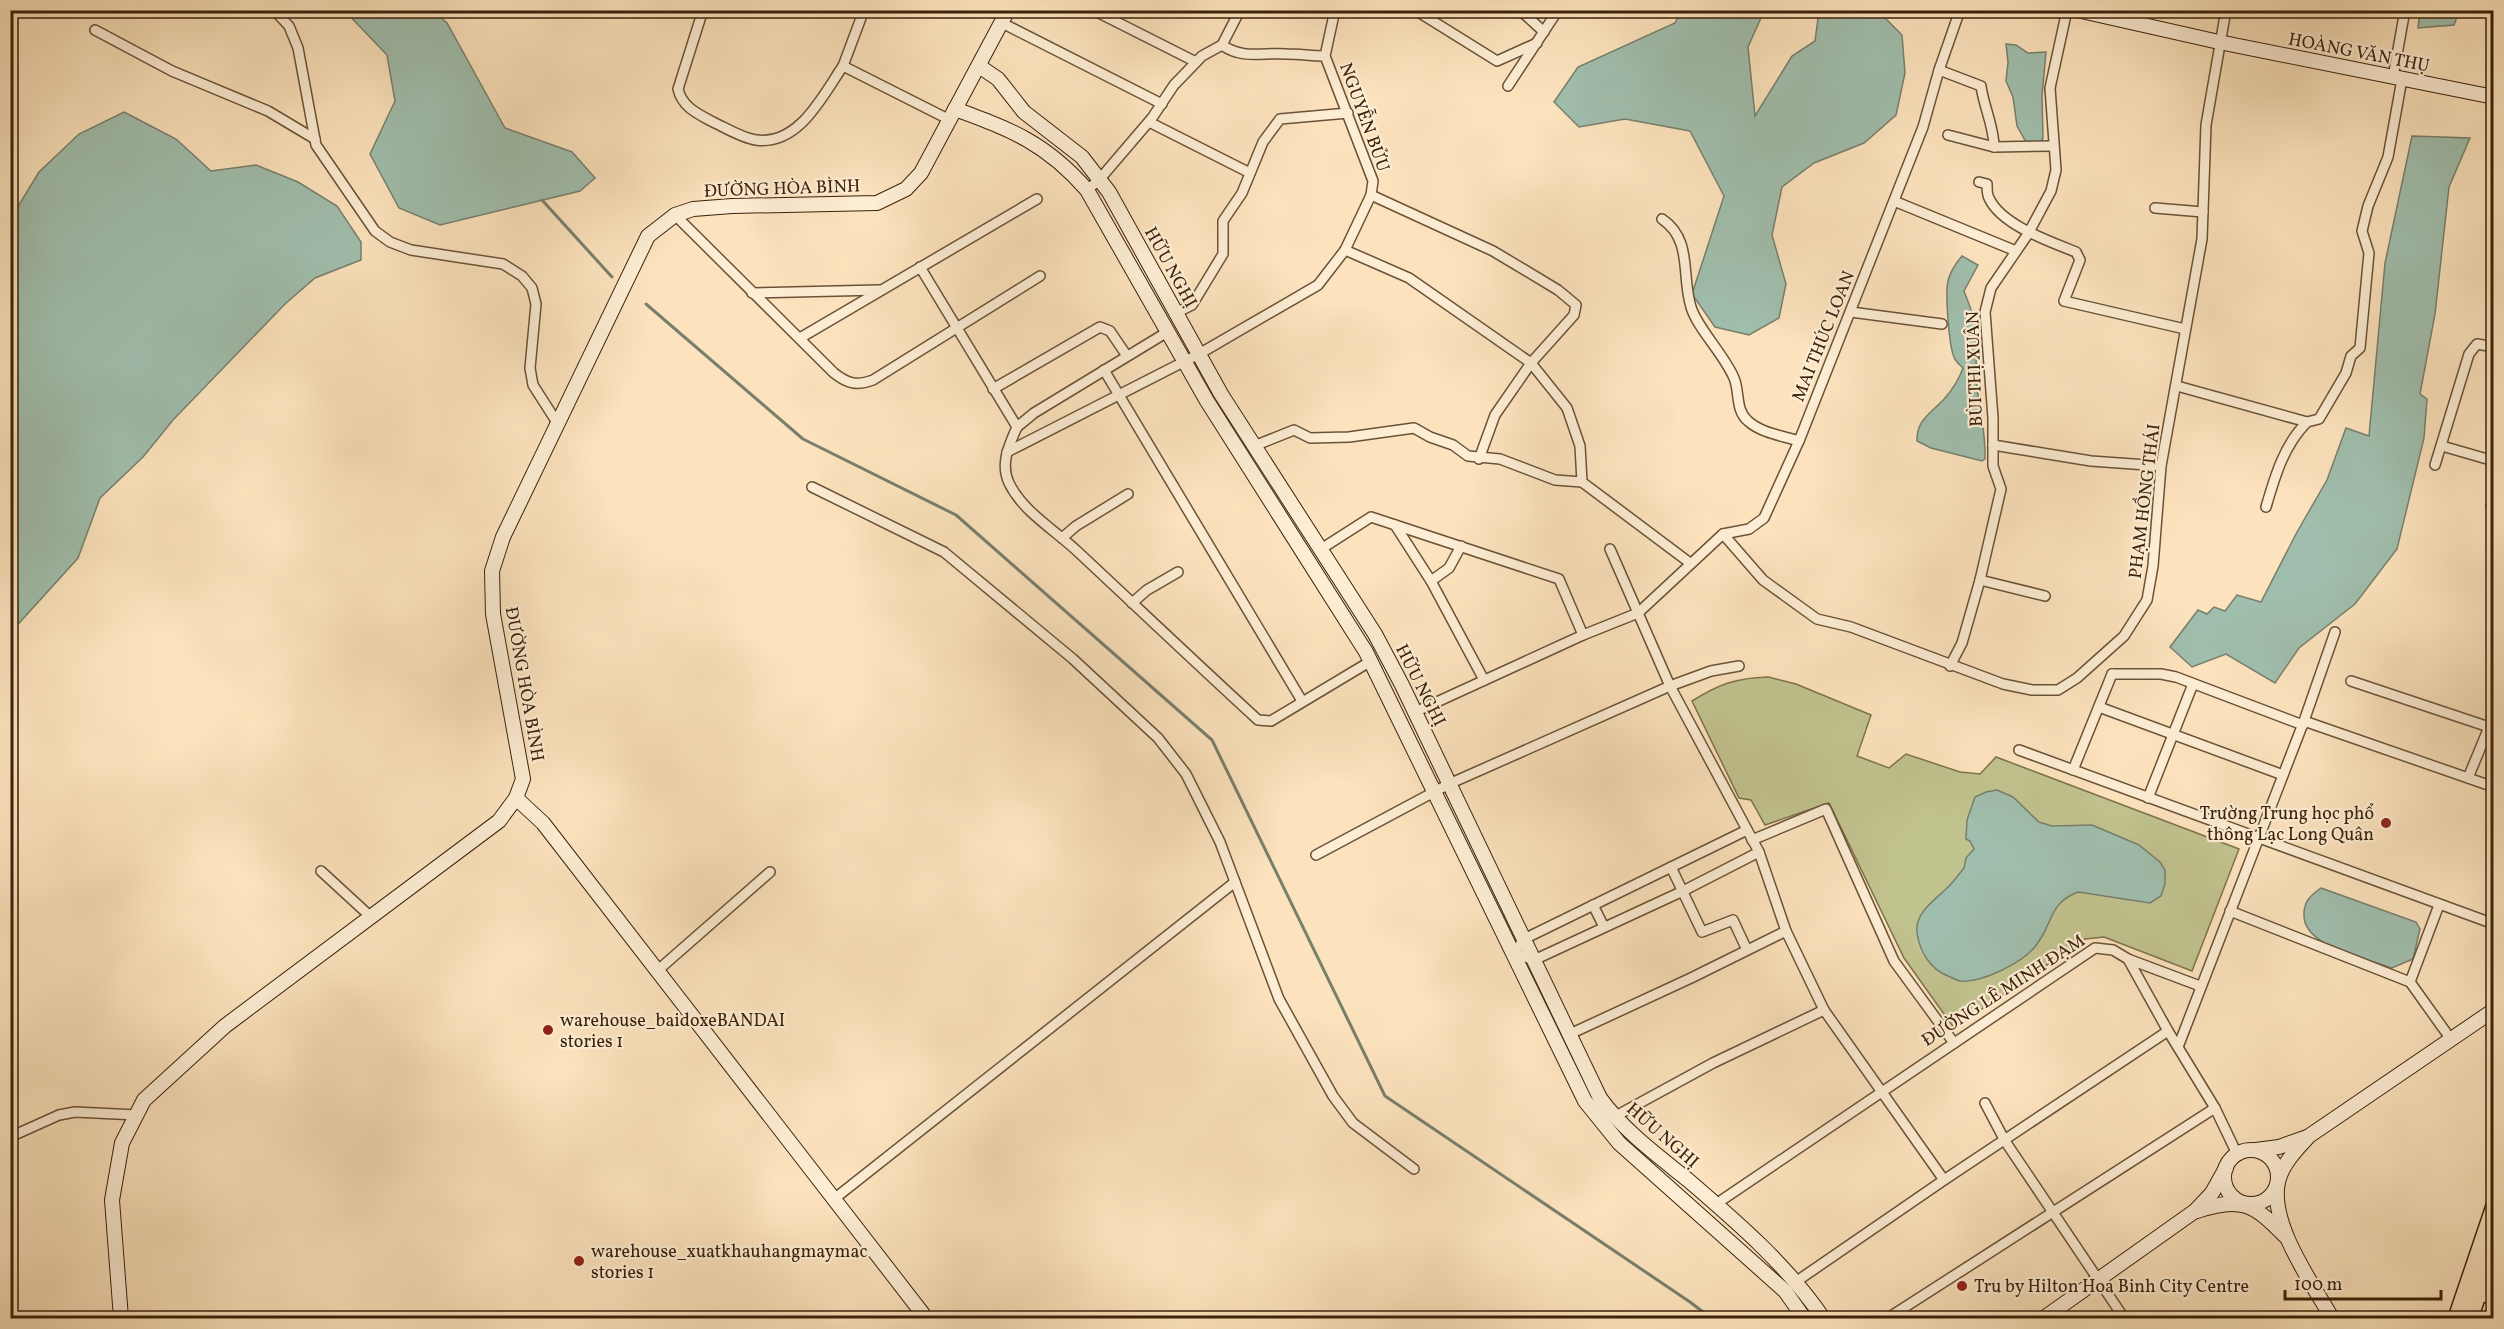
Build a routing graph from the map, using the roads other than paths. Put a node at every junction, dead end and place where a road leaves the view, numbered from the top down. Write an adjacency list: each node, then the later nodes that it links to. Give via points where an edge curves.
1 (274, 10): 34 (street, via 290,26 298,48)
2 (703, 10): 23 (street, via 678,89 680,97 705,118 755,140 774,140 797,128)
3 (864, 10): 23 (street)
4 (1093, 10): 22 (street)
5 (1240, 10): 20 (street)
6 (1335, 10): 21 (street, NGUYỄN BỬU)
7 (1415, 10): 19 (street, via 1497,61)
8 (1521, 10): 17 (street)
9 (1558, 10): 17 (street)
10 (1960, 10): 25 (street, MAI THÚC LOAN)
11 (2067, 10): 35 (street, BÙI THỊ XUÂN, via 2050,88)
12 (2077, 10): 18 (main road, HOÀNG VĂN THỤ)
13 (2226, 10): 18 (street, PHẠM HỒNG THÁI)
14 (2405, 10): 26 (street)
15 (1005, 17): 24 (main road, ĐƯỜNG HÒA BÌNH); 29 (street)
16 (95, 30): 34 (street, via 172,71 268,111)
17 (1544, 32): 19 (street)
18 (2219, 42): 26 (main road, HOÀNG VĂN THỤ); 45 (street, PHẠM HỒNG THÁI, via 2206,125)
19 (1537, 43): 27 (street)
20 (1222, 45): 21 (street, via 1232,53 1257,56); 22 (street)
21 (1325, 56): 30 (street, NGUYỄN BỬU)
22 (1196, 62): 29 (street)
23 (843, 66): 31 (street)
24 (979, 66): 31 (main road, ĐƯỜNG HÒA BÌNH); 38 (main road, HỮU NGHỊ, via 998,79 1024,112 1082,157)
25 (1939, 70): 36 (street, via 1981,86); 43 (street, MAI THÚC LOAN, via 1923,127)
26 (2398, 78): 28 (main road, HOÀNG VĂN THỤ); 71 (street, via 2388,157 2362,231 2369,252 2360,348 2319,419)
27 (1508, 86)
28 (2493, 97)
29 (1162, 104): 32 (street)
30 (1348, 113): 37 (street, via 1280,119 1263,142); 41 (street, NGUYỄN BỬU, via 1372,172)
31 (952, 114): 40 (main road, HỮU NGHỊ, via 1012,130 1068,168); 46 (main road, ĐƯỜNG HÒA BÌNH, via 921,173 906,189 877,203 732,206 693,209)
32 (1149, 122): 37 (street); 38 (street)
33 (1948, 135): 36 (street)
34 (315, 139): 72 (street, via 375,231 390,242 411,250 503,264 522,276 532,288 536,304 530,368 533,385)
35 (2053, 146): 36 (street); 48 (street, BÙI THỊ XUÂN, via 2056,170 2051,191)
36 (1994, 147)
37 (1250, 173): 56 (street, via 1223,221 1223,254 1191,305)
38 (1099, 180): 40 (street); 56 (main road, HỮU NGHỊ)
39 (1979, 182): 48 (street, via 1987,184 1988,198 2000,212)
40 (1087, 190): 60 (main road, HỮU NGHỊ)
41 (1371, 195): 49 (street, NGUYỄN BỬU); 66 (street, via 1493,251 1574,302 1574,315)
42 (1037, 199): 51 (street)
43 (1894, 201): 50 (street); 55 (street, MAI THÚC LOAN)
44 (2155, 208): 45 (street)
45 (2203, 212): 59 (street, PHẠM HỒNG THÁI, via 2202,239)
46 (675, 215): 54 (street); 72 (main road, ĐƯỜNG HÒA BÌNH, via 648,236)
47 (1662, 219): 74 (street, via 1680,238 1691,308 1734,376 1743,416 1761,429)
48 (2028, 234): 50 (street, BÙI THỊ XUÂN); 59 (street, via 2076,252 2080,260 2064,301)
49 (1345, 250): 63 (street, NGUYỄN BỬU, via 1318,285); 66 (street, via 1409,278)
50 (2016, 251): 75 (street, BÙI THỊ XUÂN, via 1991,288 1985,312)
51 (920, 267): 53 (street); 58 (street)
52 (1040, 276): 58 (street)
53 (880, 290): 54 (street); 61 (street)
54 (752, 293): 61 (street)
55 (1851, 312): 57 (street); 74 (street, MAI THÚC LOAN)
56 (1176, 313): 63 (main road, HỮU NGHỊ)
57 (1942, 324)
58 (956, 327): 61 (street, via 862,384 844,381); 69 (street)
59 (2185, 329): 68 (street, PHẠM HỒNG THÁI)
60 (1169, 331): 64 (street); 65 (main road, HỮU NGHỊ)
61 (800, 338)
62 (2493, 347): 77 (street, via 2477,344 2469,354)
63 (1199, 354): 65 (street, NGUYỄN BỬU); 76 (main road, HỮU NGHỊ)
64 (1127, 356): 67 (street); 69 (street, via 1110,331 1100,327)
65 (1185, 361): 70 (street, NGUYỄN BỬU); 103 (main road, HỮU NGHỊ)
66 (1532, 363): 79 (street, via 1495,415); 83 (street, via 1567,408 1580,446)
67 (1104, 370): 70 (street); 73 (street)
68 (2177, 386): 71 (street); 82 (street, PHẠM HỒNG THÁI)
69 (993, 389): 73 (street)
70 (1119, 395): 78 (street, NGUYỄN BỬU); 113 (street)
71 (2307, 423): 86 (street, via 2287,448)
72 (558, 424): 126 (main road, ĐƯỜNG HÒA BÌNH, via 503,537 492,571 493,614 523,779)
73 (1017, 427): 78 (street)
74 (1799, 441): 88 (street, MAI THÚC LOAN, via 1764,518 1749,529)
75 (1992, 445): 82 (street, via 2091,461); 95 (street, BÙI THỊ XUÂN, via 1992,466 2001,489)
76 (1254, 446): 79 (street, via 1294,430 1310,438 1414,428); 91 (main road, HỮU NGHỊ)
77 (2442, 446): 80 (street); 81 (street)
78 (1007, 452): 89 (street, via 1004,467 1009,483 1024,505)
79 (1479, 459): 83 (street, via 1500,459 1555,480)
80 (2493, 461)
81 (2435, 465)
82 (2161, 466): 102 (street, PHẠM HỒNG THÁI, via 2147,600 2124,636)
83 (1582, 482): 93 (street)
84 (812, 487): 136 (street, via 944,552 1158,738 1186,774)
85 (1128, 494): 89 (street)
86 (2266, 507)
87 (1395, 525): 90 (street); 91 (street, via 1371,517); 96 (street)
88 (1723, 534): 93 (street, MAI THÚC LOAN); 105 (street, PHẠM HỒNG THÁI, via 1763,580 1817,619 1851,627)
89 (1062, 538): 98 (street)
90 (1461, 546): 96 (street, via 1449,568); 101 (street, via 1559,579)
91 (1321, 549): 110 (main road, HỮU NGHỊ, via 1375,634)
92 (1610, 549): 99 (street)
93 (1690, 563): 99 (street, MAI THÚC LOAN)
94 (1178, 572): 98 (street)
95 (1980, 580): 97 (street); 105 (street, BÙI THỊ XUÂN, via 1962,643)
96 (1431, 581): 107 (street)
97 (2045, 596)
98 (1132, 603): 113 (street, via 1258,720 1271,721)
99 (1638, 613): 101 (street); 111 (street)
100 (2335, 632): 116 (street)
101 (1583, 635): 107 (street)
102 (2101, 658): 105 (street, PHẠM HỒNG THÁI, via 2058,690 2003,684); 106 (street)
103 (1371, 661): 112 (main road, HỮU NGHỊ); 113 (street)
104 (1739, 666): 111 (street)
105 (1950, 666)
106 (2112, 674): 109 (street, via 2161,674); 114 (street)
107 (1484, 680): 115 (street)
108 (2351, 681): 117 (street)
109 (2193, 684): 116 (street); 118 (street)
110 (1402, 686): 112 (main road); 115 (main road, HỮU NGHỊ)
111 (1670, 686): 123 (street); 128 (street)
112 (1387, 694): 125 (main road, HỮU NGHỊ)
113 (1302, 701)
114 (2099, 707): 118 (street); 120 (street)
115 (1415, 712): 123 (main road, HỮU NGHỊ)
116 (2304, 723): 121 (street); 122 (street)
117 (2492, 728): 122 (street)
118 (2173, 734): 121 (street); 127 (street)
119 (2019, 750): 120 (street)
120 (2073, 770): 127 (street)
121 (2283, 775): 129 (street)
122 (2468, 778): 124 (street)
123 (1449, 784): 125 (street); 145 (main road, HỮU NGHỊ)
124 (2493, 787)
125 (1436, 791): 132 (street); 147 (main road, HỮU NGHỊ)
126 (516, 798): 141 (main road, ĐƯỜNG HÒA BÌNH, via 499,821); 150 (main road, via 543,822)
127 (2148, 798): 129 (street)
128 (1747, 830): 130 (street); 133 (street)
129 (2258, 839): 138 (street); 140 (street)
130 (1752, 840): 131 (street); 158 (street, via 1826,809 1894,961)
131 (1759, 852): 137 (street); 144 (street)
132 (1316, 855)
133 (1671, 867): 137 (street); 139 (street)
134 (321, 871): 141 (street)
135 (770, 872): 150 (street)
136 (1235, 882): 171 (street, via 1279,999 1333,1096 1353,1123); 174 (street)
137 (1683, 891): 143 (street); 146 (street, via 1702,932 1733,920)
138 (2439, 904): 142 (street); 151 (street)
139 (1593, 905): 143 (street); 145 (street)
140 (2230, 911): 151 (street); 152 (street)
141 (371, 916): 163 (main road, ĐƯỜNG HÒA BÌNH, via 225,1026 144,1100)
142 (2493, 924)
143 (1604, 927): 149 (street)
144 (1786, 931): 146 (street); 153 (street)
145 (1524, 939): 147 (street); 149 (main road, HỮU NGHỊ)
146 (1748, 950): 156 (street)
147 (1514, 953): 149 (street); 183 (main road, HỮU NGHỊ, via 1585,1101 1599,1121)
148 (2128, 959): 152 (street); 155 (street); 158 (street, ĐƯỜNG LÊ MINH ĐẠM, via 2113,950 2095,948)
149 (1534, 960): 156 (main road, HỮU NGHỊ)
150 (657, 971): 174 (main road)
151 (2410, 982): 157 (street)
152 (2200, 986): 159 (street)
153 (1824, 1010): 160 (street); 164 (street, via 1713,1063)
154 (2493, 1010): 157 (main road)
155 (2168, 1031): 159 (street); 167 (street)
156 (1570, 1034): 164 (main road, HỮU NGHỊ, via 1600,1098)
157 (2450, 1038): 165 (main road)
158 (1954, 1043): 160 (street, ĐƯỜNG LÊ MINH ĐẠM)
159 (2178, 1047): 162 (street)
160 (1881, 1093): 172 (street); 175 (street, ĐƯỜNG LÊ MINH ĐẠM)
161 (1985, 1103): 167 (street)
162 (2215, 1108): 169 (street); 178 (street)
163 (137, 1114): 166 (street, via 75,1112); 189 (main road, ĐƯỜNG HÒA BÌNH, via 122,1143 112,1200)
164 (1614, 1117): 175 (main road, HỮU NGHỊ)
165 (2309, 1136): 168 (main road, via 2279,1148); 173 (main road, via 2288,1159)
166 (10, 1137)
167 (2005, 1141): 172 (street); 178 (street)
168 (2254, 1150): 169 (main road); 173 (main road, via 2270,1158)
169 (2237, 1154): 170 (main road)
170 (2226, 1168): 176 (main road, via 2225,1186 2229,1194); 179 (main road)
171 (1414, 1169)
172 (1944, 1180): 185 (street)
173 (2278, 1182): 176 (main road, via 2270,1197); 180 (main road, via 2278,1207)
174 (834, 1199): 190 (main road)
175 (1716, 1204): 181 (main road, HỮU NGHỊ)
176 (2244, 1204): 179 (main road, via 2219,1203); 180 (main road, via 2266,1216)
177 (2493, 1206): 196 (main road)
178 (2053, 1212): 184 (street); 193 (street)
179 (2195, 1212): 184 (main road)
180 (2287, 1237): 188 (main road)
181 (1755, 1241): 183 (main road); 185 (main road, HỮU NGHỊ)
182 (2493, 1250): 186 (main road)
183 (1743, 1253): 191 (main road, HỮU NGHỊ, via 1785,1291)
184 (2098, 1280): 194 (main road); 195 (street)
185 (1797, 1281): 192 (main road, HỮU NGHỊ)
186 (2478, 1295): 187 (street); 197 (main road)
187 (2493, 1300)
188 (2327, 1317)
189 (121, 1318)
190 (926, 1318)
191 (1804, 1318)
192 (1823, 1318)
193 (1888, 1318)
194 (2044, 1318)
195 (2124, 1318)
196 (2456, 1318)
197 (2470, 1318)

